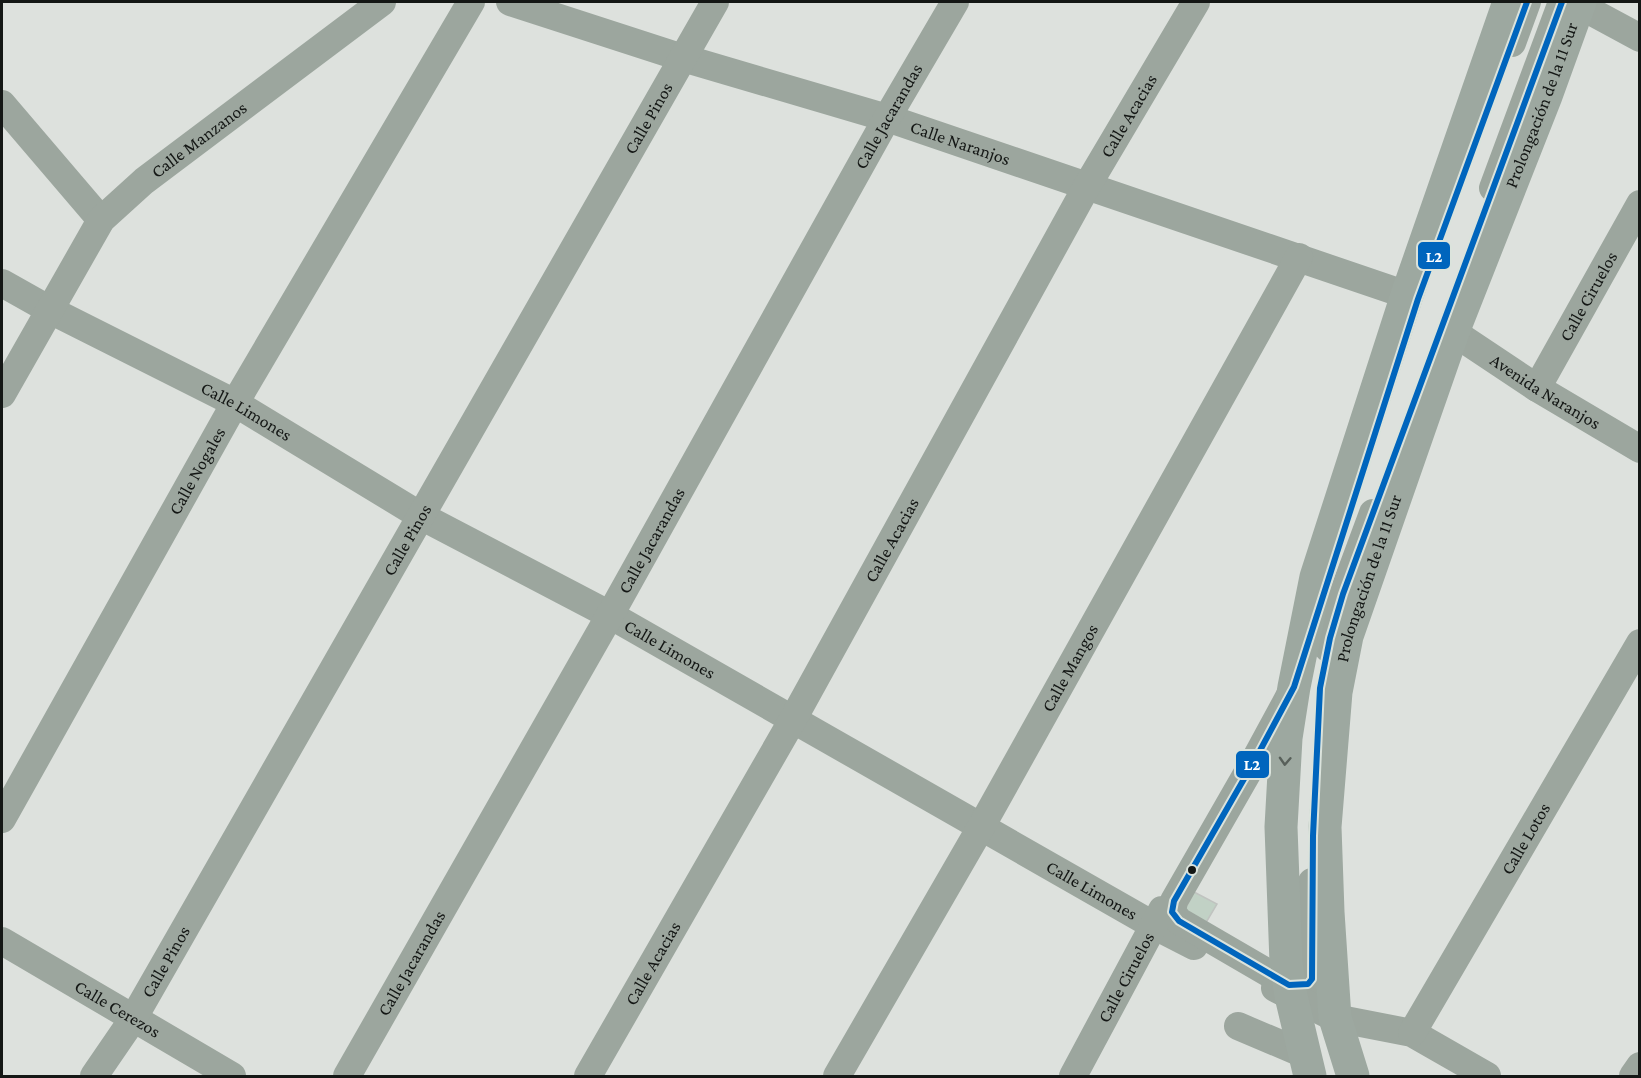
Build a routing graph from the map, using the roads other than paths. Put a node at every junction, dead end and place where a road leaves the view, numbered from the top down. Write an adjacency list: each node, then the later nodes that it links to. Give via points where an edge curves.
1 (382, 2): 16 (street, Calle Manzanos, via 144,181)
2 (471, 2): 24 (street, Calle Nogales)
3 (510, 2): 11 (street, Calle Naranjos)
4 (715, 2): 11 (street, Calle Pinos)
5 (955, 2): 13 (street, Calle Jacarandas)
6 (1196, 2): 14 (street, Calle Acacias)
7 (1509, 2): 19 (main road)
8 (1527, 2): 30 (street, via 1418,299)
9 (1574, 3): 10 (street); 21 (main road, Prolongación de la 11 Sur, via 1546,96); 36 (street, via 1352,571 1330,638 1320,688 1312,979)
10 (1640, 38)
11 (683, 58): 13 (street, Calle Naranjos); 26 (street, Calle Pinos)
12 (2, 104): 16 (street)
13 (887, 118): 14 (street, Calle Naranjos); 27 (street, Calle Jacarandas)
14 (1087, 186): 17 (street, Calle Naranjos); 31 (street, Calle Acacias)
15 (1640, 204): 22 (street, Calle Ciruelos)
16 (101, 220): 20 (street, Calle Manzanos)
17 (1299, 257): 19 (street, Calle Naranjos); 33 (street, Calle Mangos)
18 (2, 284): 20 (street, Calle Limones)
19 (1407, 295): 29 (main road, via 1316,577)
20 (50, 310): 23 (street, Calle Manzanos); 24 (street, Calle Limones)
21 (1453, 332): 22 (street, Avenida Naranjos); 37 (main road, Prolongación de la 11 Sur, via 1347,636 1336,692 1325,827)
22 (1537, 388): 25 (street, Avenida Naranjos)
23 (2, 394)
24 (236, 403): 26 (street, Calle Limones); 32 (street, Calle Nogales)
25 (1640, 449)
26 (421, 516): 27 (street, Calle Limones); 38 (street, Calle Pinos)
27 (610, 615): 31 (street, Calle Limones); 45 (street, Calle Jacarandas)
28 (1640, 643): 40 (street, Calle Lotos)
29 (1301, 655): 30 (main road); 34 (street, Calle Ciruelos)
30 (1294, 687): 36 (main road, one-way to 36, via 1286,738 1281,827); 36 (street, via 1174,901 1172,912 1179,921)
31 (792, 721): 33 (street, Calle Limones); 46 (street, Calle Acacias)
32 (2, 819)
33 (981, 827): 34 (street, Calle Limones); 47 (street, Calle Mangos)
34 (1154, 925): 36 (street, Calle Limones); 48 (street, Calle Ciruelos)
35 (2, 941): 38 (street, Calle Cerezos)
36 (1290, 990): 37 (street, Calle Limones); 41 (main road)
37 (1335, 1018): 40 (street, Calle Limones); 49 (main road, Prolongación de la 11 Sur)
38 (133, 1019): 43 (street, Calle Pinos); 44 (street, Calle Cerezos)
39 (1238, 1026): 41 (street)
40 (1412, 1033): 50 (street, Calle Limones)
41 (1307, 1065)
42 (1640, 1066): 51 (street)
43 (94, 1077)
44 (232, 1077)
45 (347, 1077)
46 (588, 1077)
47 (837, 1077)
48 (1073, 1077)
49 (1353, 1077)
50 (1487, 1077)
51 (1634, 1077)

